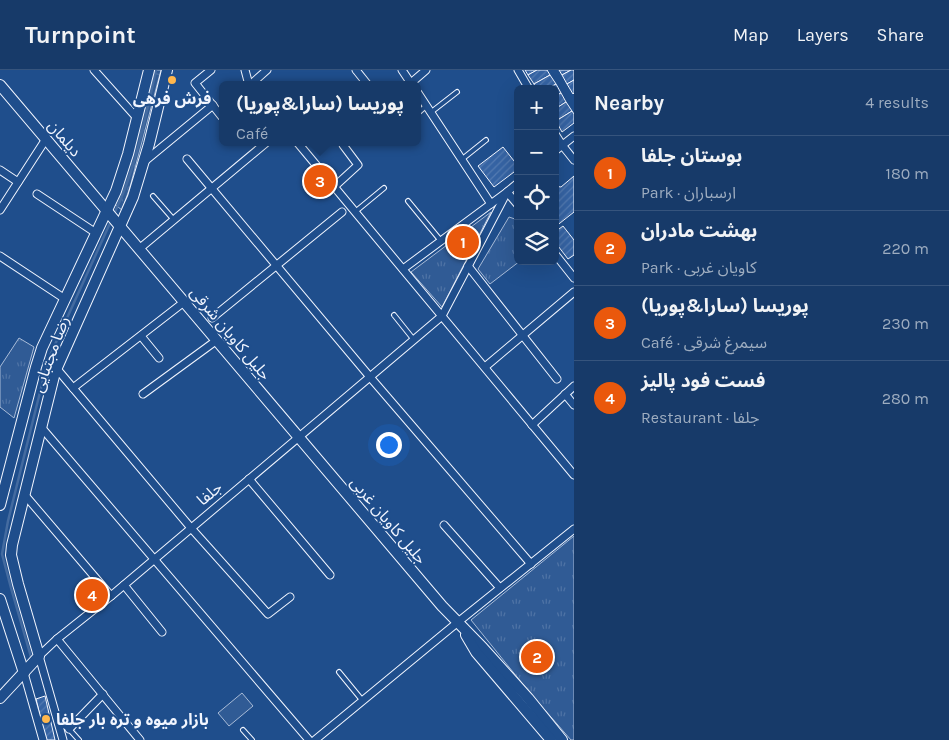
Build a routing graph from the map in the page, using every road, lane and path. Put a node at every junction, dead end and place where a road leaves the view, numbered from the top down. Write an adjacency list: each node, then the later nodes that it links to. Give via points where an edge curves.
1 (94, 70): 22 (street)
2 (149, 70): 22 (main road, رضا مجتبایی)
3 (167, 70): 35 (main road, رضا مجتبایی)
4 (211, 70): 18 (street, via 196,82)
5 (268, 70): 10 (street)
6 (356, 70): 11 (street)
7 (402, 70): 12 (street)
8 (426, 70): 13 (street)
9 (518, 70): 15 (street)
10 (255, 81)
11 (365, 81)
12 (409, 81)
13 (414, 81)
14 (0, 85): 24 (main road, دیلمان)
15 (527, 85)
16 (457, 92): 19 (lane)
17 (421, 98): 19 (street)
18 (213, 105): 21 (street); 35 (street)
19 (428, 109): 20 (lane); 33 (street)
20 (421, 112)
21 (219, 113)
22 (137, 118): 49 (main road, رضا مجتبایی)
23 (574, 136): 30 (street)
24 (46, 139): 37 (street); 49 (main road, دیلمان)
25 (486, 140): 33 (lane)
26 (559, 141): 30 (street)
27 (262, 146): 40 (street)
28 (300, 146): 38 (street)
29 (344, 146): 38 (street, via 358,165)
30 (562, 146): 31 (street); 34 (street)
31 (559, 148)
32 (187, 159): 40 (street)
33 (462, 160): 47 (street)
34 (574, 160)
35 (144, 162): 53 (main road, رضا مجتبایی)
36 (0, 170): 37 (street)
37 (18, 182): 48 (street)
38 (334, 186): 51 (street)
39 (514, 186): 42 (street)
40 (212, 188): 52 (street); 59 (street)
41 (384, 188): 51 (lane)
42 (507, 192): 46 (street); 47 (street); 60 (street)
43 (37, 194): 54 (street)
44 (152, 196): 52 (lane)
45 (408, 201): 55 (lane)
46 (514, 201)
47 (491, 204): 55 (street)
48 (0, 210)
49 (107, 211): 53 (main road, دیلمان); 54 (main road, رضا مجتبایی)
50 (342, 212): 59 (street)
51 (355, 212): 61 (street)
52 (174, 220): 56 (street)
53 (121, 227): 56 (main road, جلیل کاویان شرقی); 75 (main road, رضا مجتبایی)
54 (96, 232): 64 (main road, رضا مجتبایی)
55 (441, 241): 61 (street)
56 (140, 249): 65 (main road, جلیل کاویان شرقی)
57 (0, 256): 64 (street)
58 (559, 259): 62 (street)
59 (277, 265): 68 (street); 76 (street)
60 (468, 266): 67 (street); 69 (street)
61 (403, 269): 67 (street)
62 (574, 278)
63 (574, 292): 69 (street)
64 (65, 299): 89 (main road, رضا مجتبایی, via 42,348)
65 (184, 302): 70 (street); 71 (main road, جلیل کاویان شرقی)
66 (394, 315): 72 (lane)
67 (442, 316): 72 (street, جلفا); 74 (street)
68 (212, 318)
69 (523, 335): 74 (street); 77 (street)
70 (141, 336): 73 (street); 79 (street)
71 (217, 340): 80 (street); 85 (main road, جلیل کاویان شرقی)
72 (414, 340): 76 (street, جلفا)
73 (159, 358)
74 (485, 367): 83 (street)
75 (56, 368): 79 (street); 84 (main road, رضا مجتبایی)
76 (370, 377): 85 (street, جلفا); 94 (street)
77 (556, 379)
78 (574, 386): 81 (street)
79 (73, 388): 91 (street)
80 (143, 394)
81 (565, 394): 82 (street); 83 (street)
82 (574, 404)
83 (532, 425): 86 (street)
84 (41, 427): 88 (main road, رضا مجتبایی); 93 (street)
85 (299, 437): 87 (street, جلفا); 101 (main road, جلیل کاویان غربی)
86 (574, 475)
87 (249, 479): 91 (street, جلفا); 95 (street)
88 (24, 494): 98 (street); 104 (main road, رضا مجتبایی, via 12,555)
89 (0, 505)
90 (444, 525): 97 (street)
91 (191, 528): 93 (street, جلفا); 99 (street, via 268,614)
92 (574, 529): 94 (street)
93 (154, 559): 96 (street, جلفا); 118 (street)
94 (531, 564): 97 (street)
95 (330, 575)
96 (124, 585): 98 (street, جلفا); 102 (street)
97 (500, 588): 101 (street)
98 (110, 596): 103 (street, جلفا)
99 (290, 597)
100 (0, 599): 106 (main road)
101 (458, 622): 109 (street); 120 (main road, via 476,652); 121 (main road, via 522,690)
102 (162, 632)
103 (57, 639): 104 (street, جلفا); 107 (street)
104 (39, 656): 106 (main road, جلفا); 110 (street)
105 (339, 672): 109 (lane)
106 (24, 673): 108 (main road, جلفا); 113 (street)
107 (102, 694): 111 (street); 116 (street)
108 (0, 698)
109 (362, 700): 119 (street)
110 (58, 723): 111 (lane); 114 (street)
111 (69, 729): 115 (lane)
112 (243, 730): 117 (lane)
113 (43, 740)
114 (63, 740)
115 (78, 740)
116 (140, 740)
117 (252, 740)
118 (309, 740)
119 (316, 740)
120 (551, 740)
121 (562, 740)

